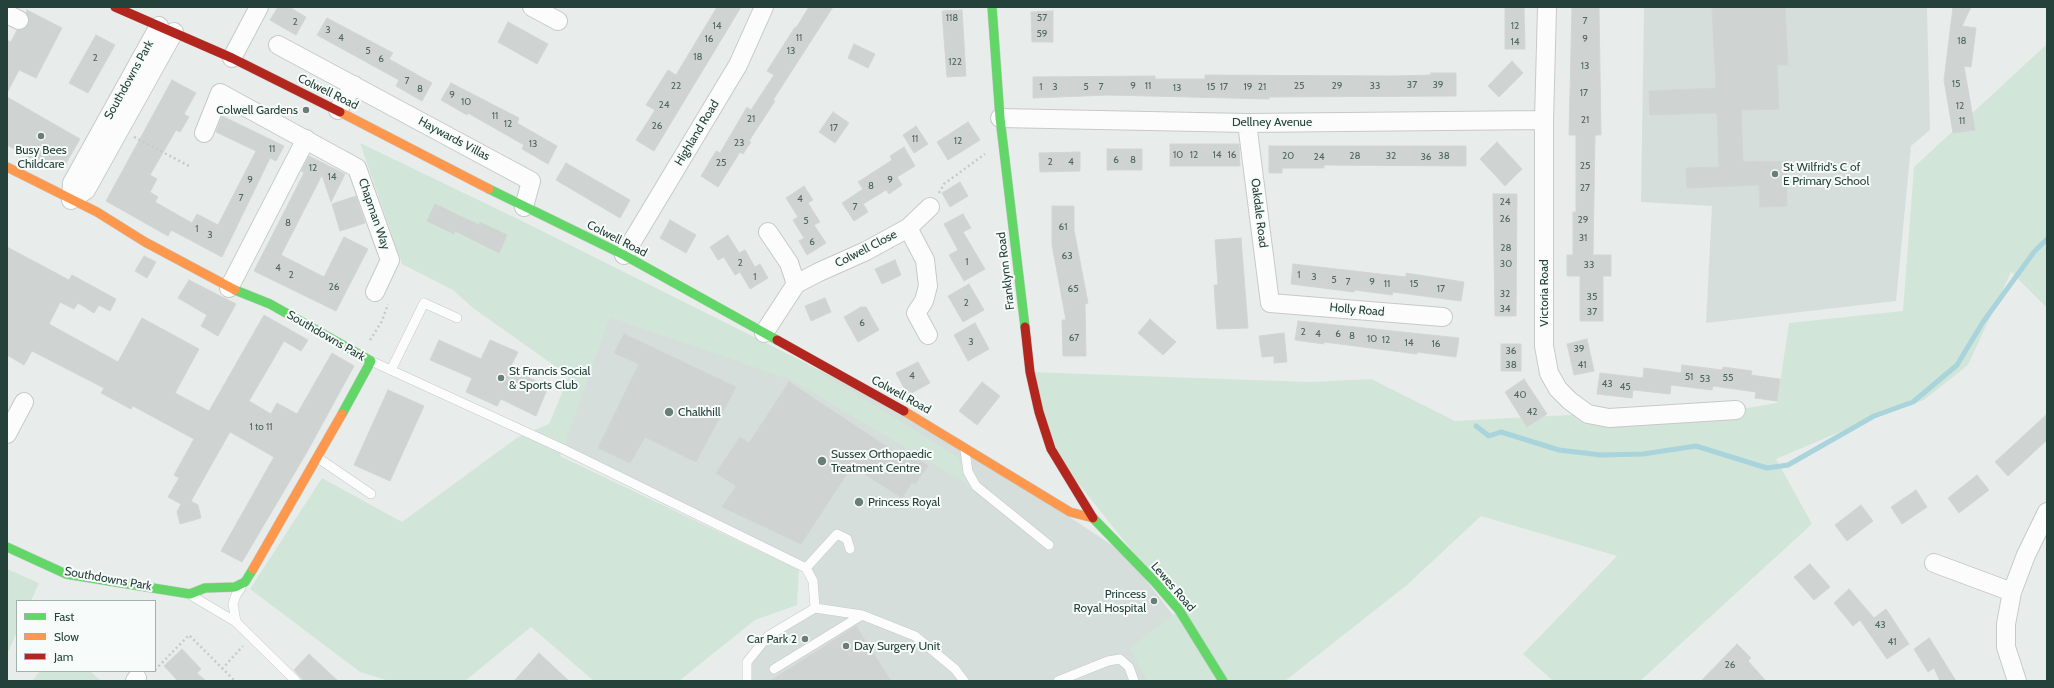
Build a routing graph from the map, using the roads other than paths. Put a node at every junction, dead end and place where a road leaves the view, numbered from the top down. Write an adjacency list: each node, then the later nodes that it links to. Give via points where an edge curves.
1 (115, 7): 8 (street, Colwell Road)
2 (259, 7): 10 (street)
3 (533, 7): 7 (street)
4 (764, 7): 24 (street, Highland Road, via 738,65)
5 (992, 7): 13 (street, Franklynn Road)
6 (1546, 7): 14 (street, Victoria Road)
7 (558, 21)
8 (166, 29): 10 (street, Colwell Road); 19 (street, Southdowns Park, via 72,183); 19 (street, Southdowns Park, via 120,129 86,190)
9 (278, 45): 11 (street, Haywards Villas)
10 (232, 58): 12 (street, Colwell Road)
11 (354, 85): 12 (street); 20 (street, Haywards Villas, via 531,181)
12 (338, 110): 20 (street, Colwell Road)
13 (1000, 118): 15 (street, Dellney Avenue); 42 (street, Franklynn Road, via 1030,372 1039,412 1051,449)
14 (1544, 120): 15 (street, Dellney Avenue); 36 (street, Victoria Road, via 1544,346 1549,373 1558,389 1570,402 1588,414 1609,418)
15 (1247, 123): 28 (street, Oakdale Road)
16 (204, 133): 17 (street, Chapman Way, via 220,93)
17 (306, 140): 26 (street); 27 (street, Chapman Way, via 357,168 390,260)
18 (7, 167): 19 (street, Southdowns Park)
19 (70, 200): 26 (street, Southdowns Park, via 97,212 145,242)
20 (524, 207): 24 (street, Colwell Road)
21 (930, 208): 22 (street, Colwell Close)
22 (908, 228): 25 (street, Colwell Close); 32 (street, via 925,260 928,286 924,301 916,313)
23 (768, 232): 25 (street, via 789,263)
24 (624, 255): 31 (street, Colwell Road)
25 (796, 284): 31 (street, Colwell Close)
26 (229, 288): 33 (street, Southdowns Park, via 270,304)
27 (375, 292)
28 (1270, 303): 29 (street, Holly Road)
29 (1443, 317)
30 (457, 318): 34 (lane, via 424,303)
31 (764, 333): 38 (street, Colwell Road)
32 (928, 335)
33 (371, 361): 34 (lane); 39 (street, Southdowns Park)
34 (391, 370): 47 (lane, via 563,449)
35 (24, 402): 37 (street)
36 (1736, 410)
37 (7, 434)
38 (965, 446): 42 (street, Colwell Road, via 1070,512); 43 (lane, via 968,472 976,486)
39 (318, 458): 40 (lane); 48 (street, Southdowns Park)
40 (371, 494)
41 (2047, 512): 49 (street, via 2026,555)
42 (1093, 518): 60 (street, Lewes Road, via 1179,610)
43 (1049, 545)
44 (7, 547): 50 (street, Southdowns Park, via 66,574)
45 (850, 549): 47 (lane, via 847,539 837,534)
46 (1934, 563): 49 (street)
47 (806, 568): 51 (lane, via 813,581)
48 (245, 582): 50 (street, Southdowns Park, via 235,587 205,588); 53 (lane, via 233,604)
49 (2012, 592): 61 (street, via 2006,624 2006,647)
50 (190, 594): 53 (lane, Southdowns Park)
51 (815, 608): 52 (lane); 56 (lane, via 768,636 747,662)
52 (862, 615): 54 (lane); 57 (lane, via 915,636 955,669)
53 (236, 622): 55 (lane, Southdowns Park)
54 (774, 669)
55 (296, 681)
56 (747, 681)
57 (964, 681)
58 (1058, 681): 59 (lane, via 1108,661 1120,659 1129,667)
59 (1134, 681)
60 (1223, 681)
61 (2018, 681)

